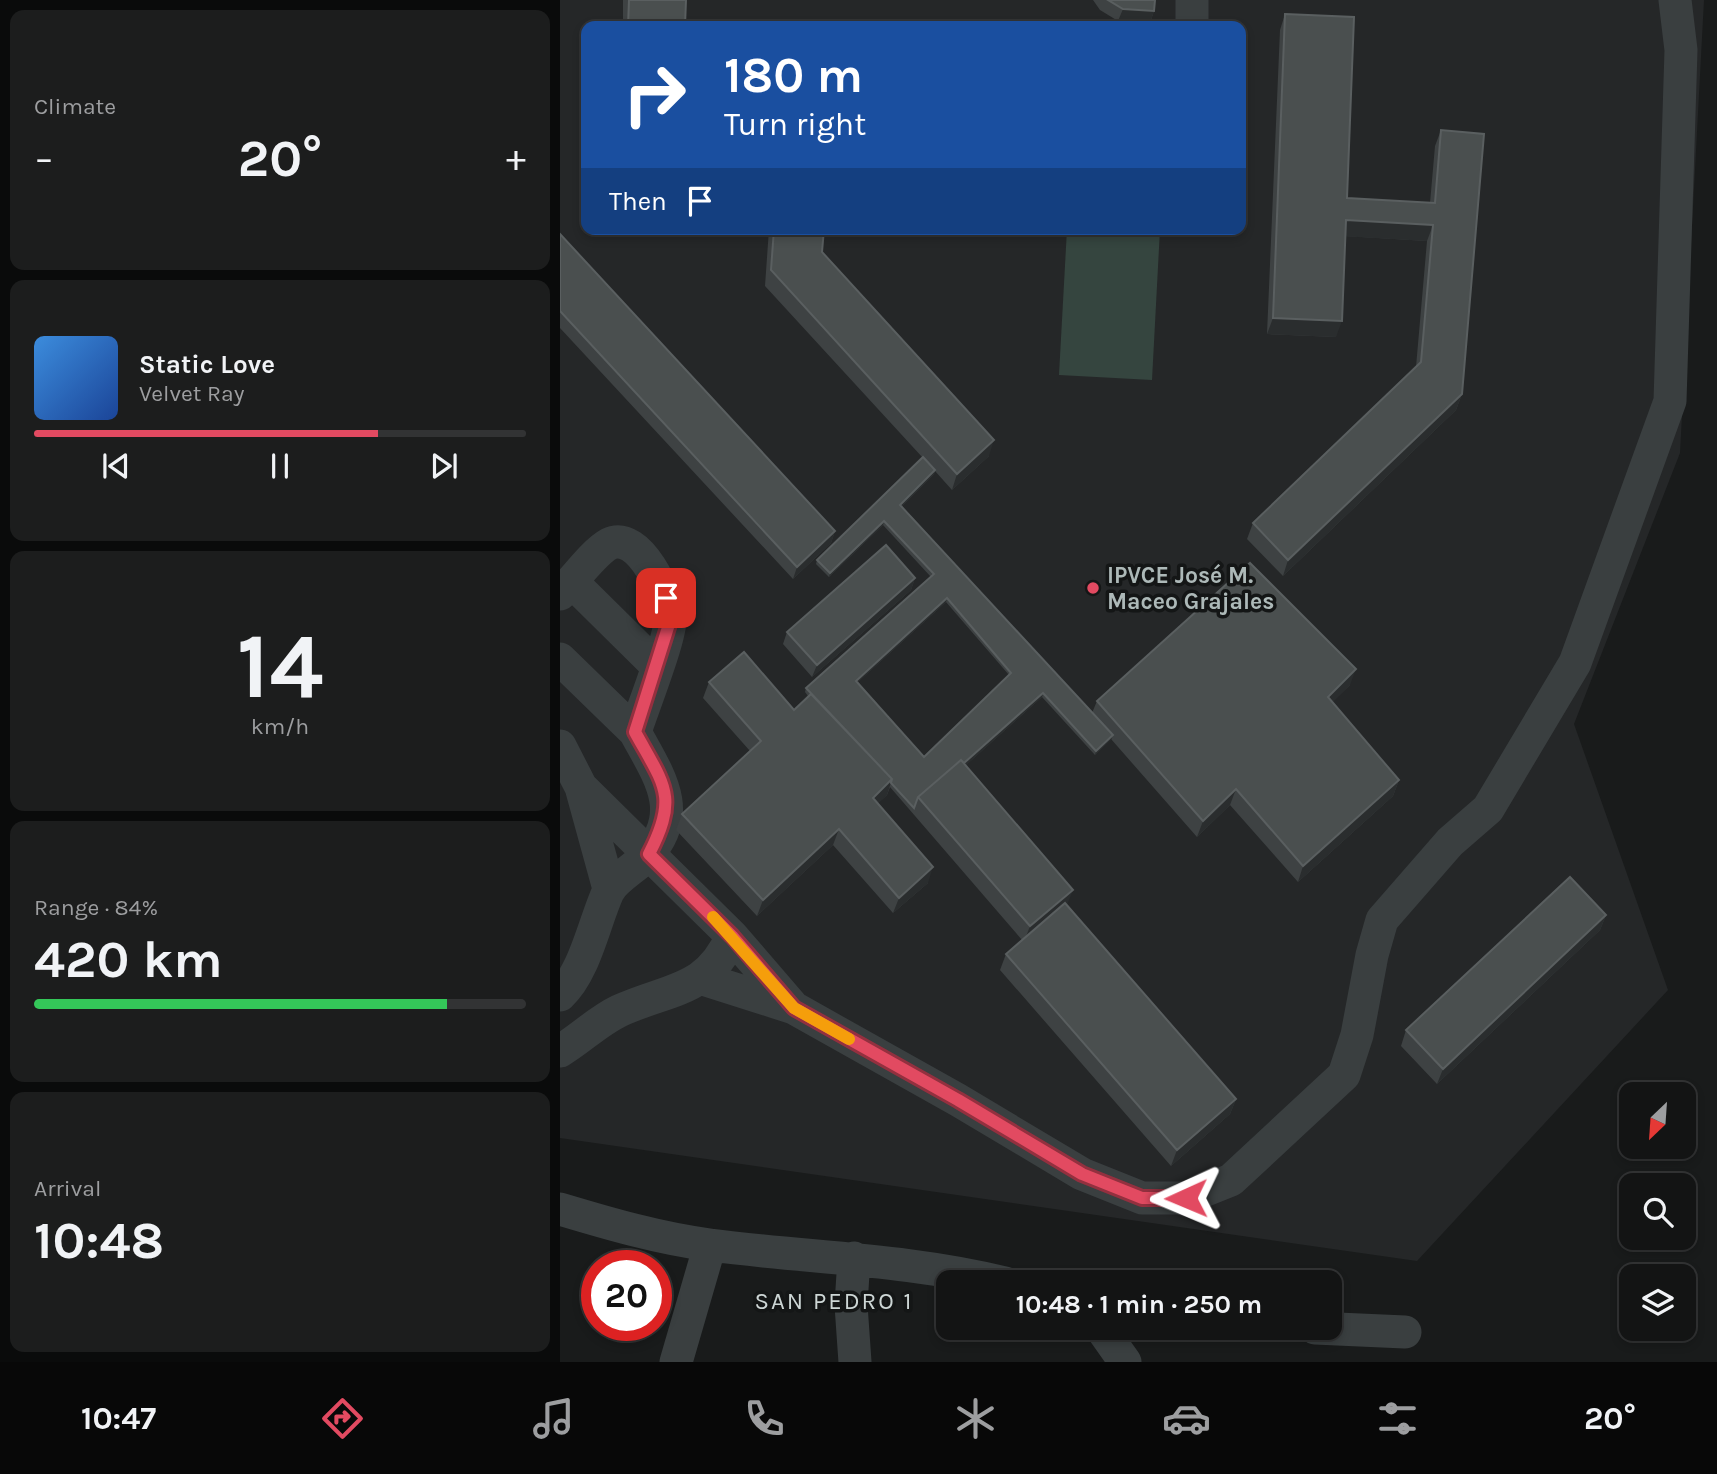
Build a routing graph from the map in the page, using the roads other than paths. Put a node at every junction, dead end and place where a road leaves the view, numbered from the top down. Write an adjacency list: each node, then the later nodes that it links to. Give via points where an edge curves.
1 (1192, 0): 3 (street)
2 (1675, 0): 15 (street, via 1681,50 1670,401 1575,663 1488,809 1450,842 1382,920 1344,1075 1231,1180 1186,1198 1142,1198 1082,1174)
3 (1192, 21)
4 (566, 588): 6 (street); 6 (street, via 608,544 620,541 633,547 662,583 666,598 670,621)
5 (560, 659): 7 (street)
6 (656, 666): 7 (street)
7 (635, 732): 10 (street, via 666,790 663,825)
8 (560, 746): 9 (street)
9 (581, 787): 10 (street); 11 (street)
10 (649, 854): 11 (street); 12 (street)
11 (609, 889): 14 (street, via 592,937)
12 (732, 936): 13 (street, via 723,958); 15 (street)
13 (703, 979): 15 (street); 16 (street, via 617,1012)
14 (560, 995)
15 (794, 1008)
16 (560, 1051)
17 (560, 1209): 18 (street, via 633,1231)
18 (710, 1245): 19 (street); 24 (street)
19 (854, 1258): 20 (street); 25 (street)
20 (954, 1270)
21 (1342, 1329): 22 (street)
22 (1405, 1332)
23 (1109, 1340): 26 (street)
24 (676, 1362)
25 (855, 1362)
26 (1125, 1362)

